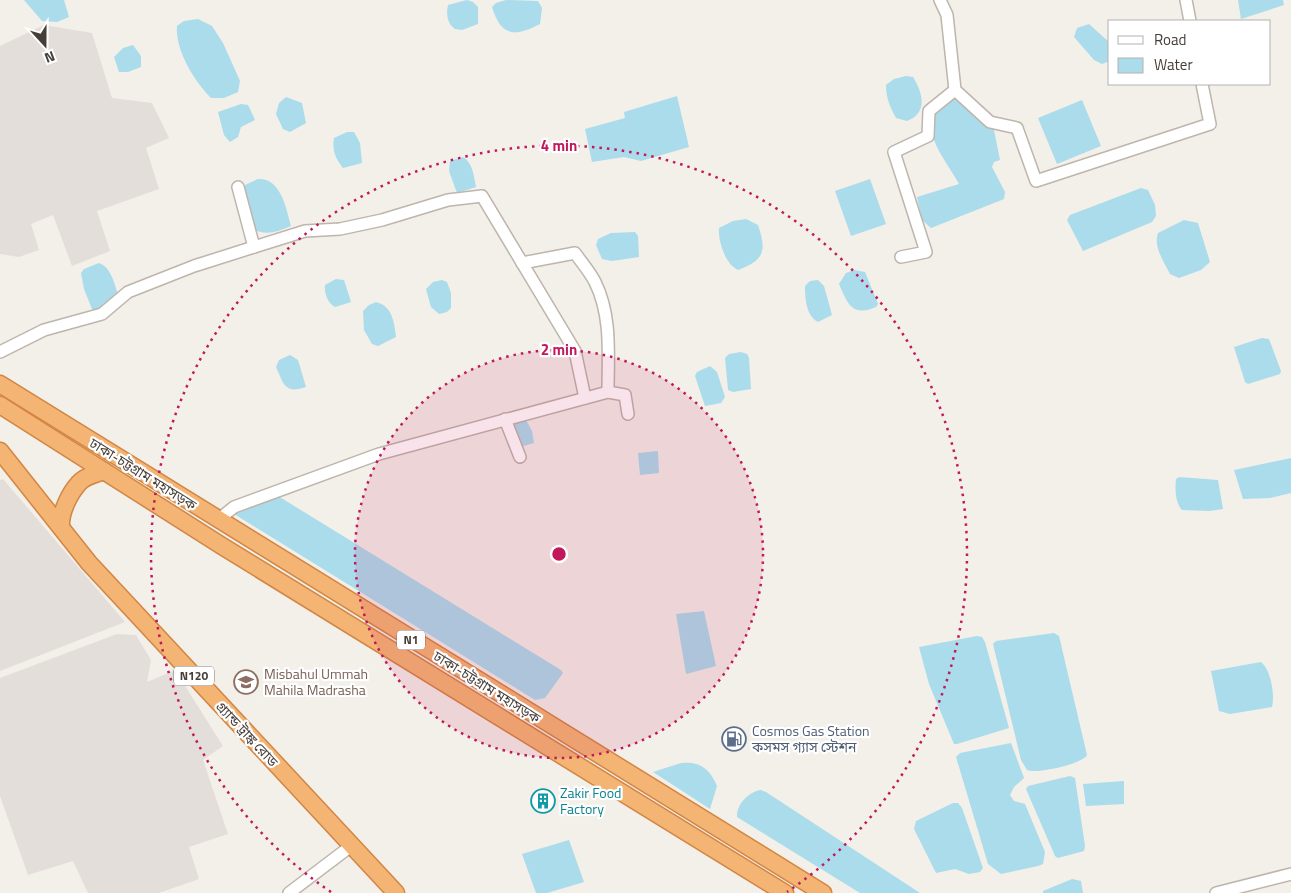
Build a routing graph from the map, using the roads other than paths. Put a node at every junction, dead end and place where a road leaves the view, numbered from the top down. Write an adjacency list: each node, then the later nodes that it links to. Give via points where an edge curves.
1 (940, 0): 5 (street, via 948,15)
2 (1186, 0): 3 (street)
3 (1190, 20)
4 (1202, 85): 5 (street, via 1210,124 1036,181 1017,128 990,122)
5 (955, 90): 8 (street, via 929,111 928,136 894,152 926,252)
6 (238, 187): 7 (street)
7 (254, 247): 9 (street, via 304,231 340,229 448,200 482,196); 10 (street, via 128,292 102,314 44,330)
8 (901, 257)
9 (522, 263): 12 (street, via 575,253 590,274 604,310 609,349); 13 (street, via 575,351)
10 (0, 352)
11 (0, 384): 20 (highway, ঢাকা-চট্টগ্রাম মহাসড়ক / N1)
12 (608, 392): 13 (street); 15 (street, via 625,395)
13 (585, 398): 16 (street)
14 (0, 405): 19 (highway, ঢাকা-চট্টগ্রাম মহাসড়ক / N1)
15 (628, 414)
16 (506, 419): 18 (street); 20 (street, via 379,454 234,507)
17 (0, 451): 21 (highway, গ্র্যান্ড ট্রাঙ্ক রোড / N120)
18 (520, 457)
19 (104, 471): 21 (highway, via 79,483 62,512); 26 (highway, ঢাকা-চট্টগ্রাম মহাসড়ক / N1)
20 (218, 520): 27 (highway, ঢাকা-চট্টগ্রাম মহাসড়ক / N1)
21 (60, 527): 22 (highway, গ্র্যান্ড ট্রাঙ্ক রোড / N120, via 89,563)
22 (351, 846): 24 (street); 25 (highway, গ্র্যান্ড ট্রাঙ্ক রোড / N120)
23 (1291, 874): 28 (street)
24 (290, 893)
25 (396, 893)
26 (785, 893)
27 (823, 893)
28 (1216, 893)

